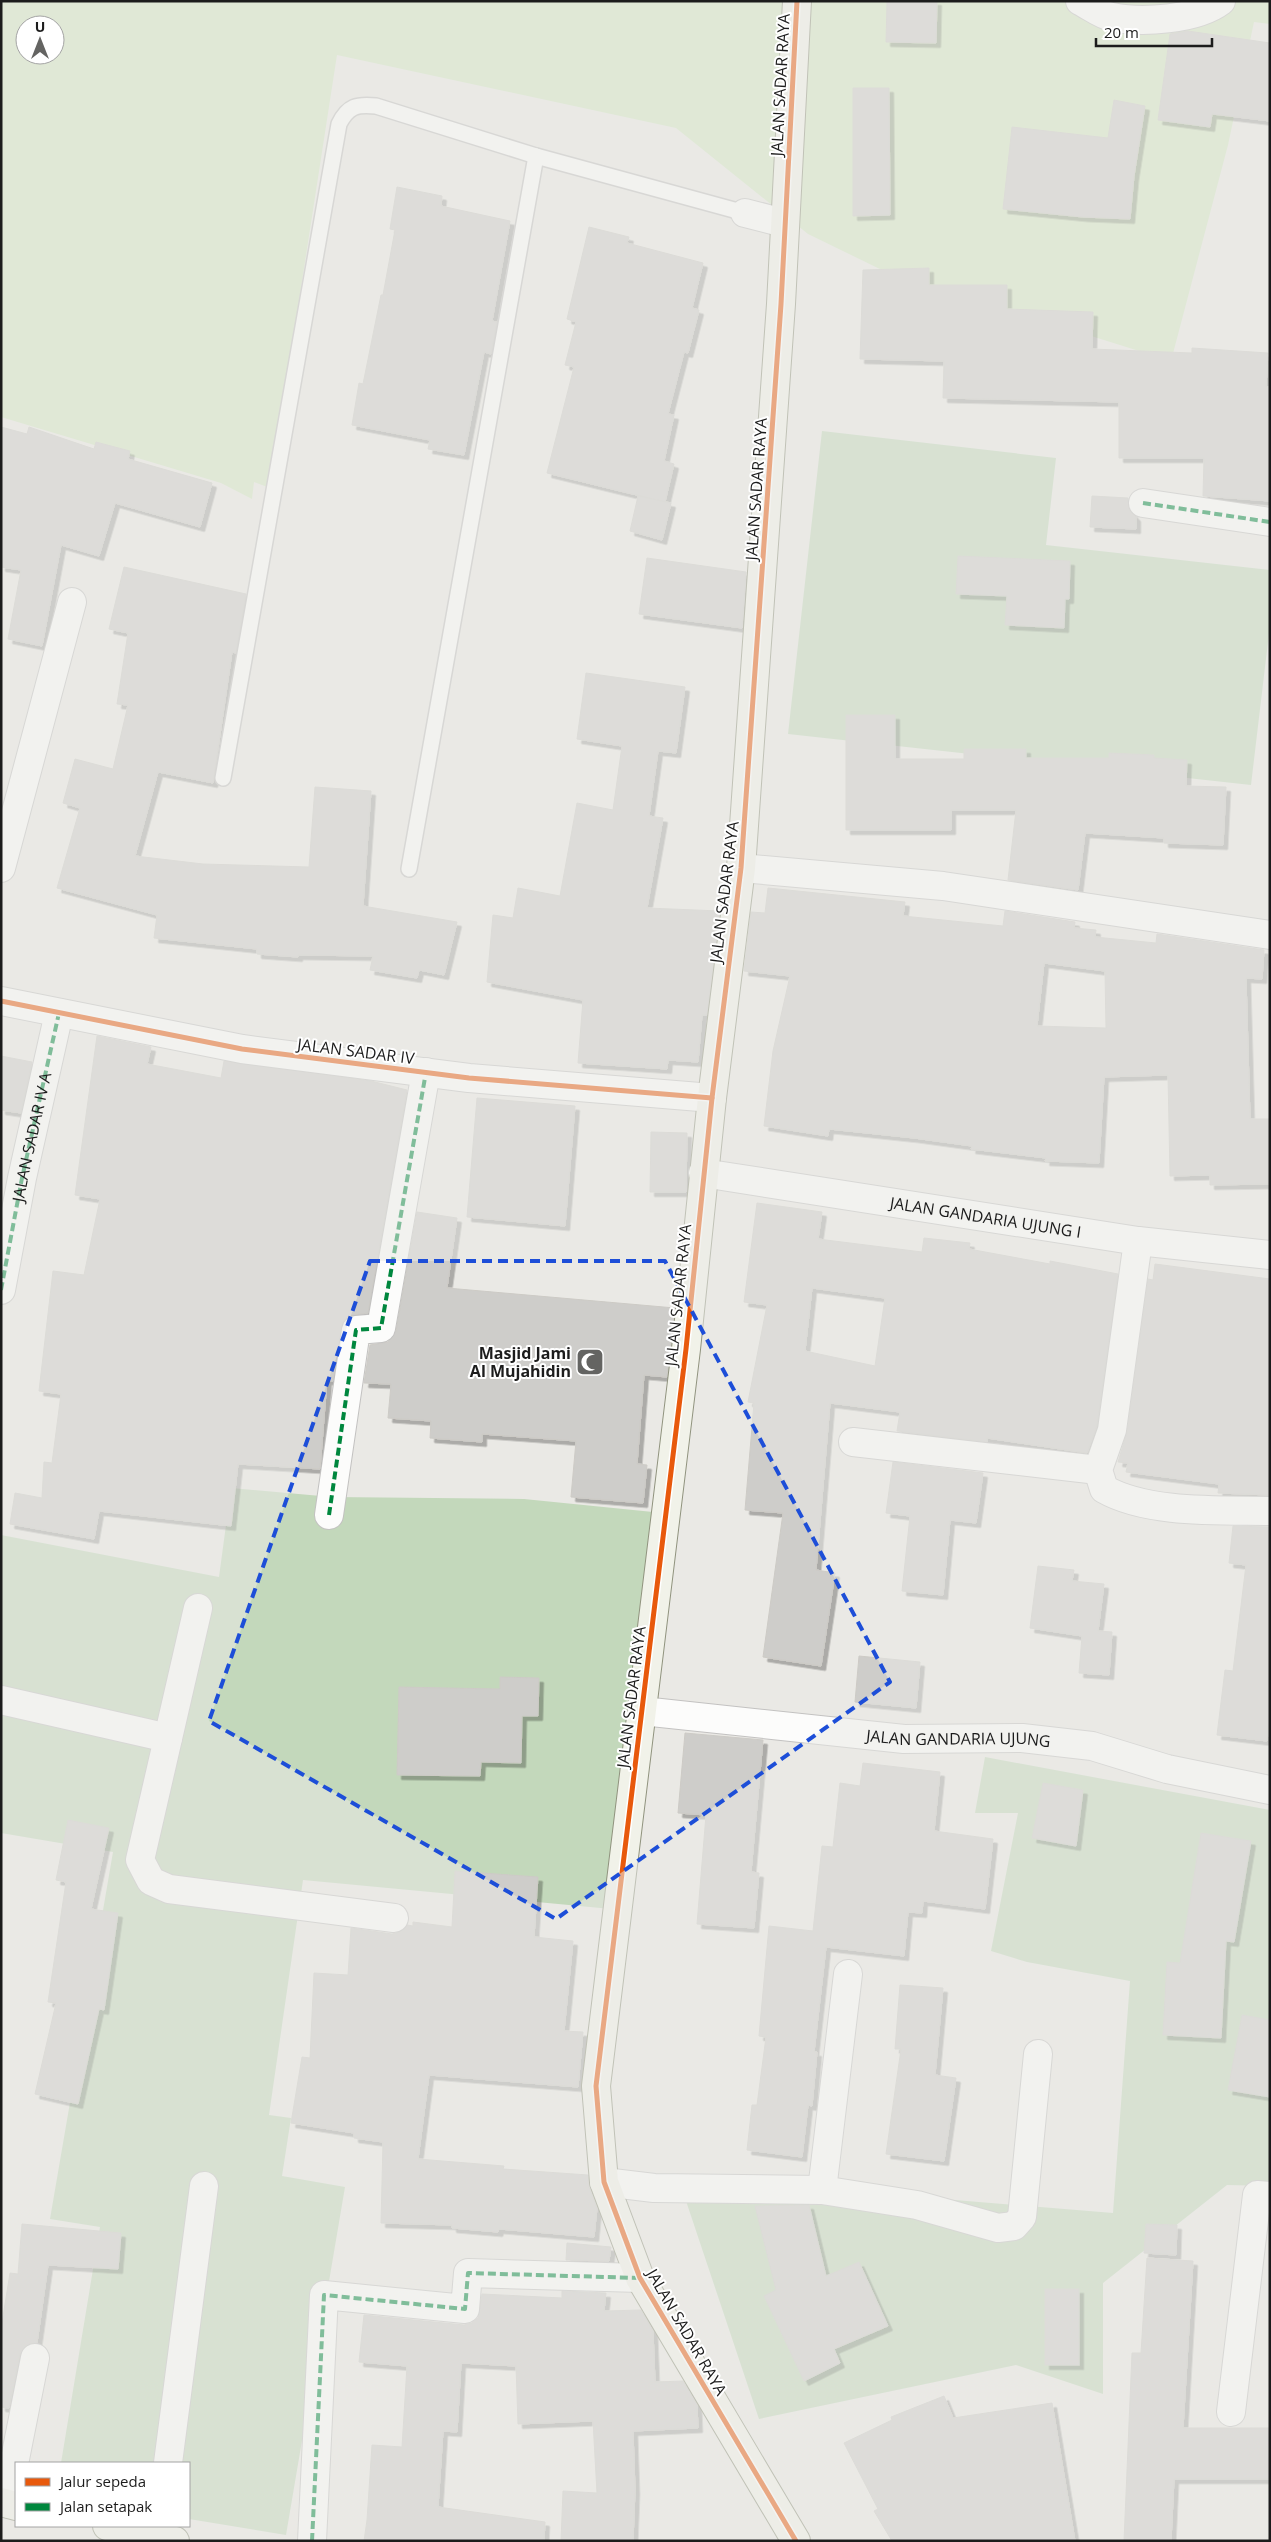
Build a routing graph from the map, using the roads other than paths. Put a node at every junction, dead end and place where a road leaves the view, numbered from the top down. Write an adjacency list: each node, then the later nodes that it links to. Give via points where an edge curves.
1 (797, 1): 6 (street, JALAN SADAR RAYA)
2 (1080, 1): 3 (street, via 1110,17 1163,19 1197,12)
3 (1220, 1)
4 (536, 156): 5 (lane); 10 (lane, via 376,106 353,106 344,113 339,124); 13 (lane)
5 (744, 213): 6 (street)
6 (784, 223): 12 (street, JALAN SADAR RAYA)
7 (1143, 504): 8 (street)
8 (1270, 522)
9 (72, 602): 11 (street)
10 (223, 778)
11 (1, 868)
12 (741, 868): 14 (street, via 943,886); 18 (street, JALAN SADAR RAYA)
13 (409, 869)
14 (1270, 935)
15 (1, 1001): 16 (street, JALAN SADAR IV)
16 (58, 1013): 17 (street, JALAN SADAR IV, via 242,1049); 22 (street, JALAN SADAR IV A)
17 (426, 1072): 18 (street, JALAN SADAR IV); 26 (street, via 381,1328 356,1330)
18 (712, 1098): 19 (street, JALAN SADAR RAYA)
19 (703, 1173): 20 (street, JALAN GANDARIA UJUNG I); 29 (street, JALAN SADAR RAYA, via 686,1349)
20 (1138, 1241): 21 (street, JALAN GANDARIA UJUNG I); 24 (street, via 1112,1430)
21 (1270, 1255)
22 (1, 1290)
23 (853, 1442): 24 (street)
24 (1098, 1470): 25 (street, via 1104,1489 1118,1497 1156,1505)
25 (1270, 1511)
26 (329, 1515)
27 (198, 1608): 30 (street)
28 (1, 1700): 30 (street)
29 (642, 1711): 31 (street, JALAN GANDARIA UJUNG, via 904,1739 1022,1738 1092,1746 1167,1769); 35 (street, JALAN SADAR RAYA, via 596,2086)
30 (168, 1738): 32 (street, via 140,1860 151,1880 169,1889)
31 (1270, 1790)
32 (394, 1918)
33 (848, 1974): 37 (street)
34 (1038, 2054): 37 (street, via 1022,2217 1014,2226 998,2228 916,2205)
35 (604, 2182): 37 (street, via 654,2188); 39 (street, JALAN SADAR RAYA)
36 (204, 2186): 42 (street)
37 (822, 2190)
38 (1270, 2196): 41 (street, via 1257,2195)
39 (640, 2278): 46 (street, via 468,2273 465,2309 324,2295); 47 (street, JALAN SADAR RAYA)
40 (35, 2358): 43 (street)
41 (1231, 2412)
42 (168, 2462)
43 (9, 2504)
44 (113, 2527): 45 (street)
45 (165, 2535)
46 (312, 2541)
47 (796, 2541)

